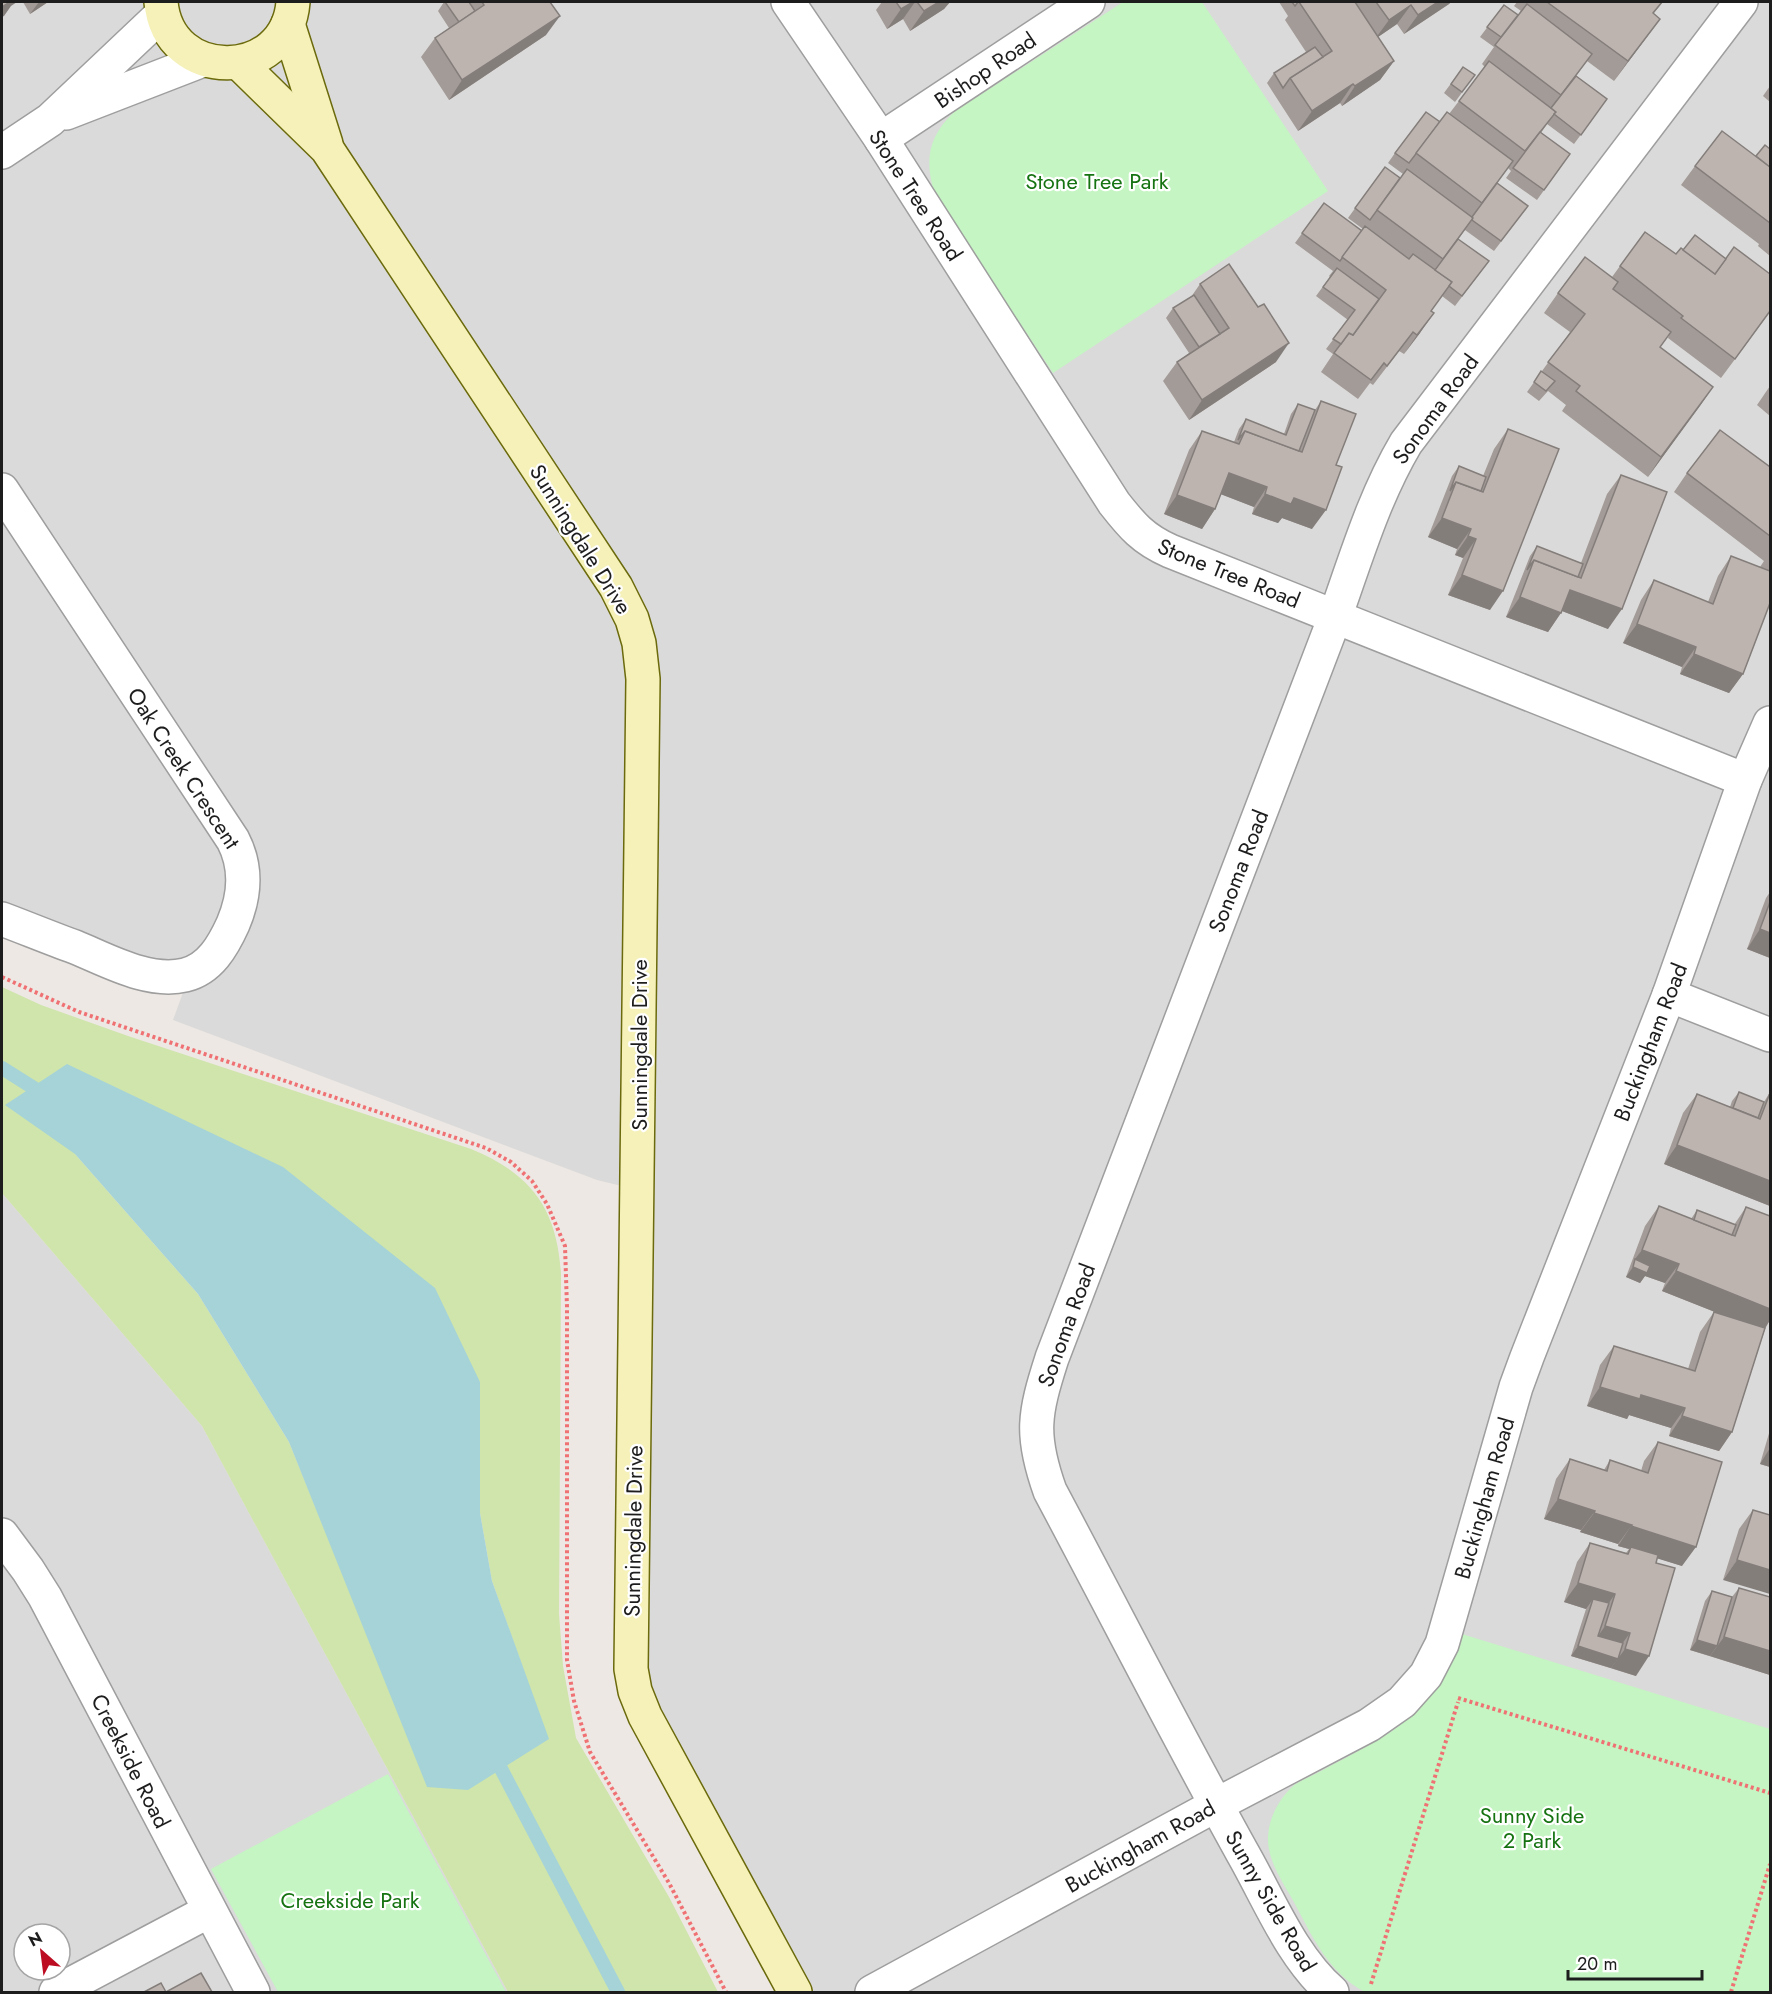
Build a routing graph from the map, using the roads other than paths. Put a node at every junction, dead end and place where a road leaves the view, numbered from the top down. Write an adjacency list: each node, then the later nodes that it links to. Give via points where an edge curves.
1 (788, 2): 9 (street, Stone Tree Road)
2 (1088, 2): 9 (street, Bishop Road)
3 (1741, 2): 13 (street, Sonoma Road, via 1406,443 1364,535)
4 (162, 8): 6 (street, via 170,33 184,49); 8 (street)
5 (291, 13): 7 (street, via 277,42); 10 (street, Sunningdale Drive)
6 (202, 60): 7 (street); 8 (street)
7 (239, 63): 10 (street, Sunningdale Drive)
8 (50, 120): 11 (street)
9 (881, 139): 13 (street, Stone Tree Road, via 1132,526 1154,544)
10 (327, 149): 24 (street, Sunningdale Drive, via 616,587 639,643 643,679 631,1669 645,1716)
11 (2, 152)
12 (2, 490): 16 (street, Oak Creek Crescent, via 233,840 241,858 243,884 240,906 215,957 187,975 171,978 133,970)
13 (1335, 617): 15 (street, Stone Tree Road); 20 (street, Sonoma Road, via 1060,1337 1037,1413 1036,1441 1050,1491)
14 (1770, 723): 15 (street, Buckingham Road)
15 (1745, 780): 17 (street, Buckingham Road)
16 (2, 919)
17 (1669, 995): 18 (street); 20 (street, Buckingham Road, via 1516,1387 1442,1644 1426,1676 1402,1702 1369,1725)
18 (1770, 1035)
19 (2, 1535): 21 (street, Creekside Road, via 45,1597)
20 (1216, 1805): 25 (street, Buckingham Road); 26 (street, Sunny Side Road, via 1292,1943 1318,1980)
21 (209, 1911): 22 (street); 23 (street, Creekside Road)
22 (56, 1992)
23 (253, 1992)
24 (795, 1992)
25 (872, 1992)
26 (1332, 1992)

